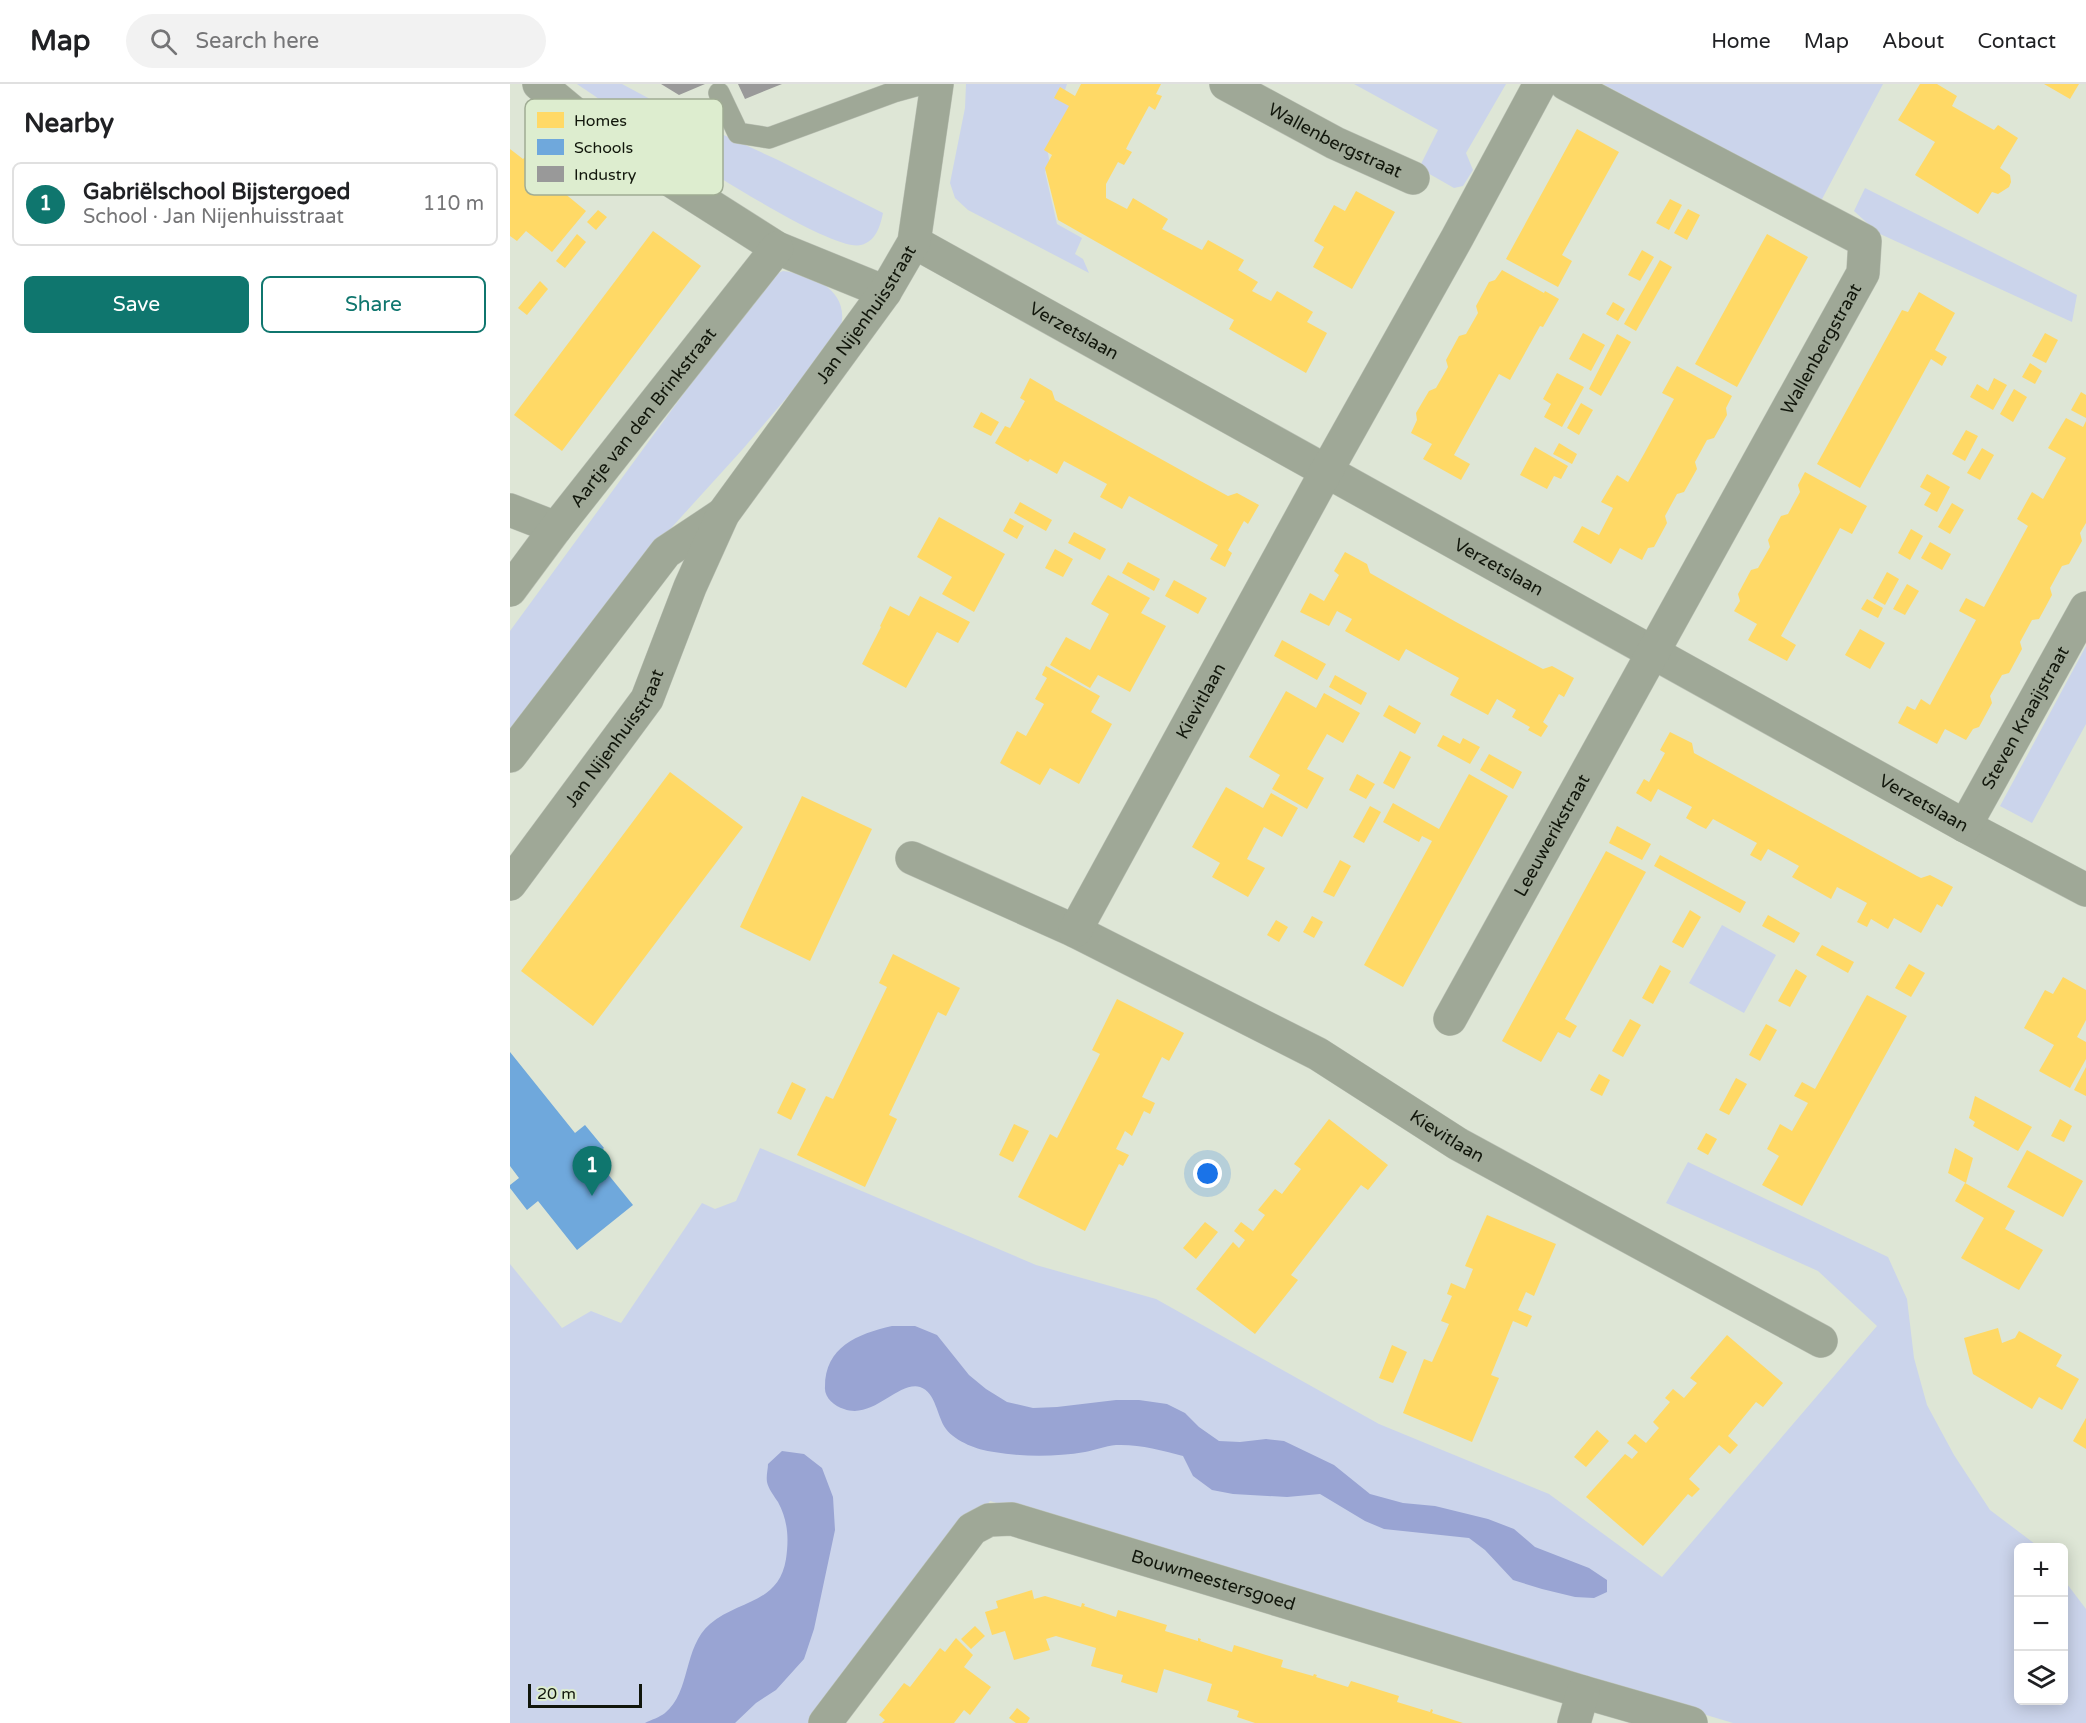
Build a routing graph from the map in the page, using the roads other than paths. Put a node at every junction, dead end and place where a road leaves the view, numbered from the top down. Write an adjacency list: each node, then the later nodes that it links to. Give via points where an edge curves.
1 (539, 84): 9 (street)
2 (923, 84): 7 (lane)
3 (937, 84): 14 (street, Jan Nijenhuisstraat)
4 (1226, 84): 12 (street, Wallenbergstraat, via 1335,143)
5 (1540, 84): 17 (street)
6 (1566, 84): 23 (street, Wallenbergstraat, via 1865,242 1863,273)
7 (892, 88): 11 (lane, via 768,138 738,133)
8 (719, 93): 10 (lane)
9 (557, 99)
10 (722, 99)
11 (723, 101)
12 (1413, 178)
13 (694, 195): 15 (street)
14 (914, 242): 16 (street, Jan Nijenhuisstraat); 17 (street, Verzetslaan)
15 (777, 248): 16 (street); 20 (street, Aartje van den Brinkstraat)
16 (885, 292): 19 (street, Jan Nijenhuisstraat)
17 (1327, 470): 23 (street, Verzetslaan); 29 (street, Kievitlaan)
18 (510, 510): 20 (street)
19 (723, 514): 24 (street, Jan Nijenhuisstraat, via 666,552); 27 (street, Jan Nijenhuisstraat, via 647,699)
20 (556, 528): 21 (street, Aartje van den Brinkstraat)
21 (510, 590)
22 (2086, 608): 25 (street, Steven Kraaijstraat)
23 (1653, 652): 25 (street, Verzetslaan); 30 (street, Leeuwerikstraat)
24 (510, 756)
25 (1965, 826): 28 (street, Verzetslaan)
26 (912, 858): 29 (street, Kievitlaan)
27 (510, 884)
28 (2086, 890)
29 (1075, 931): 31 (street, Kievitlaan, via 1318,1054 1458,1144)
30 (1450, 1019)
31 (1821, 1341)
32 (1583, 1692): 33 (street, Bouwmeestersgoed, via 1012,1519 989,1520 972,1529); 34 (street); 35 (street, Bouwmeestersgoed)
33 (825, 1723)
34 (1574, 1723)
35 (1691, 1723)

